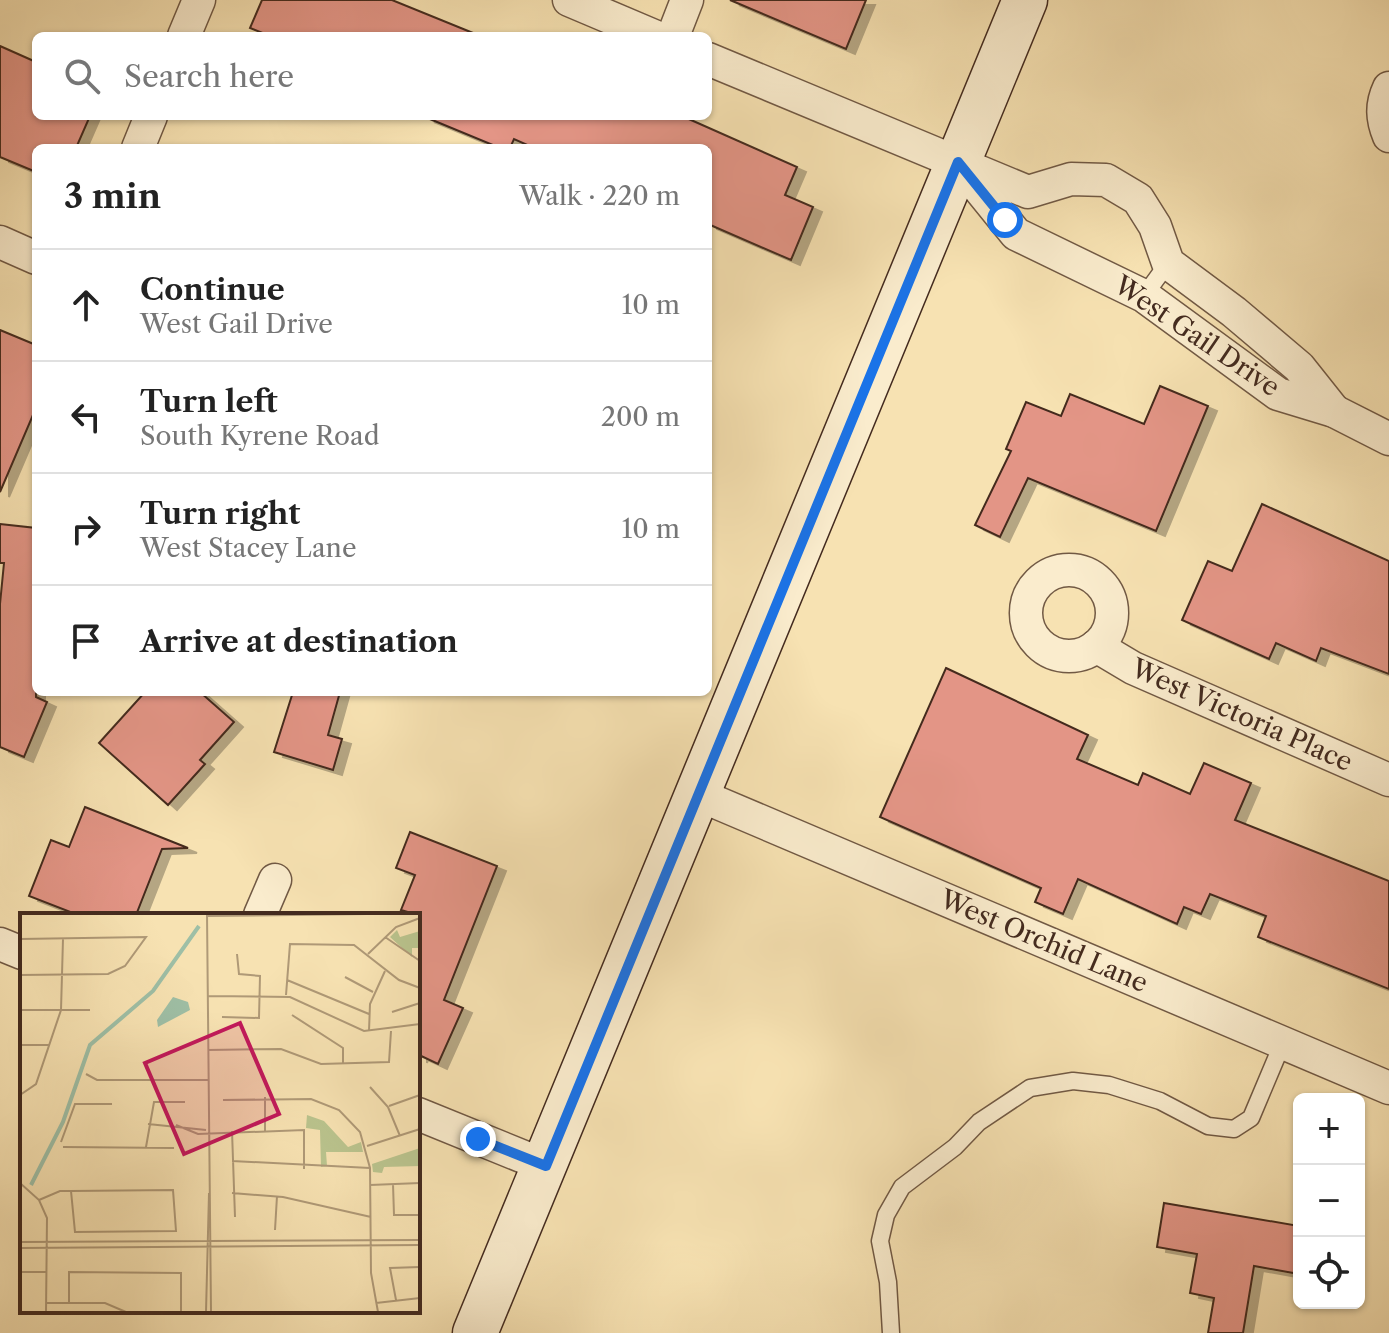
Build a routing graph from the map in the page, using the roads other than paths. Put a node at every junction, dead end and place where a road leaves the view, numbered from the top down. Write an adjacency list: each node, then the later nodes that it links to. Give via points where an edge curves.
1 (199, 0): 5 (street)
2 (569, 0): 6 (street)
3 (687, 0): 7 (street)
4 (1025, 0): 13 (main road)
5 (186, 32)
6 (645, 32)
7 (675, 32)
8 (712, 61): 13 (street, West Gail Drive)
9 (1389, 88): 11 (street, via 1383,104)
10 (149, 120): 12 (street)
11 (1389, 136)
12 (140, 144)
13 (958, 162): 16 (street, West Gail Drive, via 1028,192 1071,179 1106,180 1138,199); 17 (street, West Gail Drive, via 1016,234); 22 (main road)
14 (0, 242): 15 (street)
15 (32, 256)
16 (1168, 263): 17 (lane); 18 (street, West Gail Drive, via 1299,367)
17 (1144, 296): 18 (street, West Gail Drive, via 1278,394)
18 (1334, 411): 19 (street, West Gail Drive)
19 (1389, 439)
20 (1096, 646): 21 (street, West Victoria Place, via 1133,668)
21 (1389, 780)
22 (699, 795): 27 (street, West Orchid Lane); 30 (main road)
23 (275, 880): 24 (street)
24 (261, 913)
25 (0, 944): 26 (street)
26 (20, 952)
27 (1283, 1042): 28 (street, West Orchid Lane); 32 (lane, via 1251,1118 1234,1129 1208,1126 1160,1101 1109,1085 1073,1081 1030,1088 979,1122 902,1187 886,1215 880,1241)
28 (1389, 1088)
29 (420, 1115): 30 (street)
30 (546, 1166): 31 (main road)
31 (475, 1333)
32 (891, 1333)

